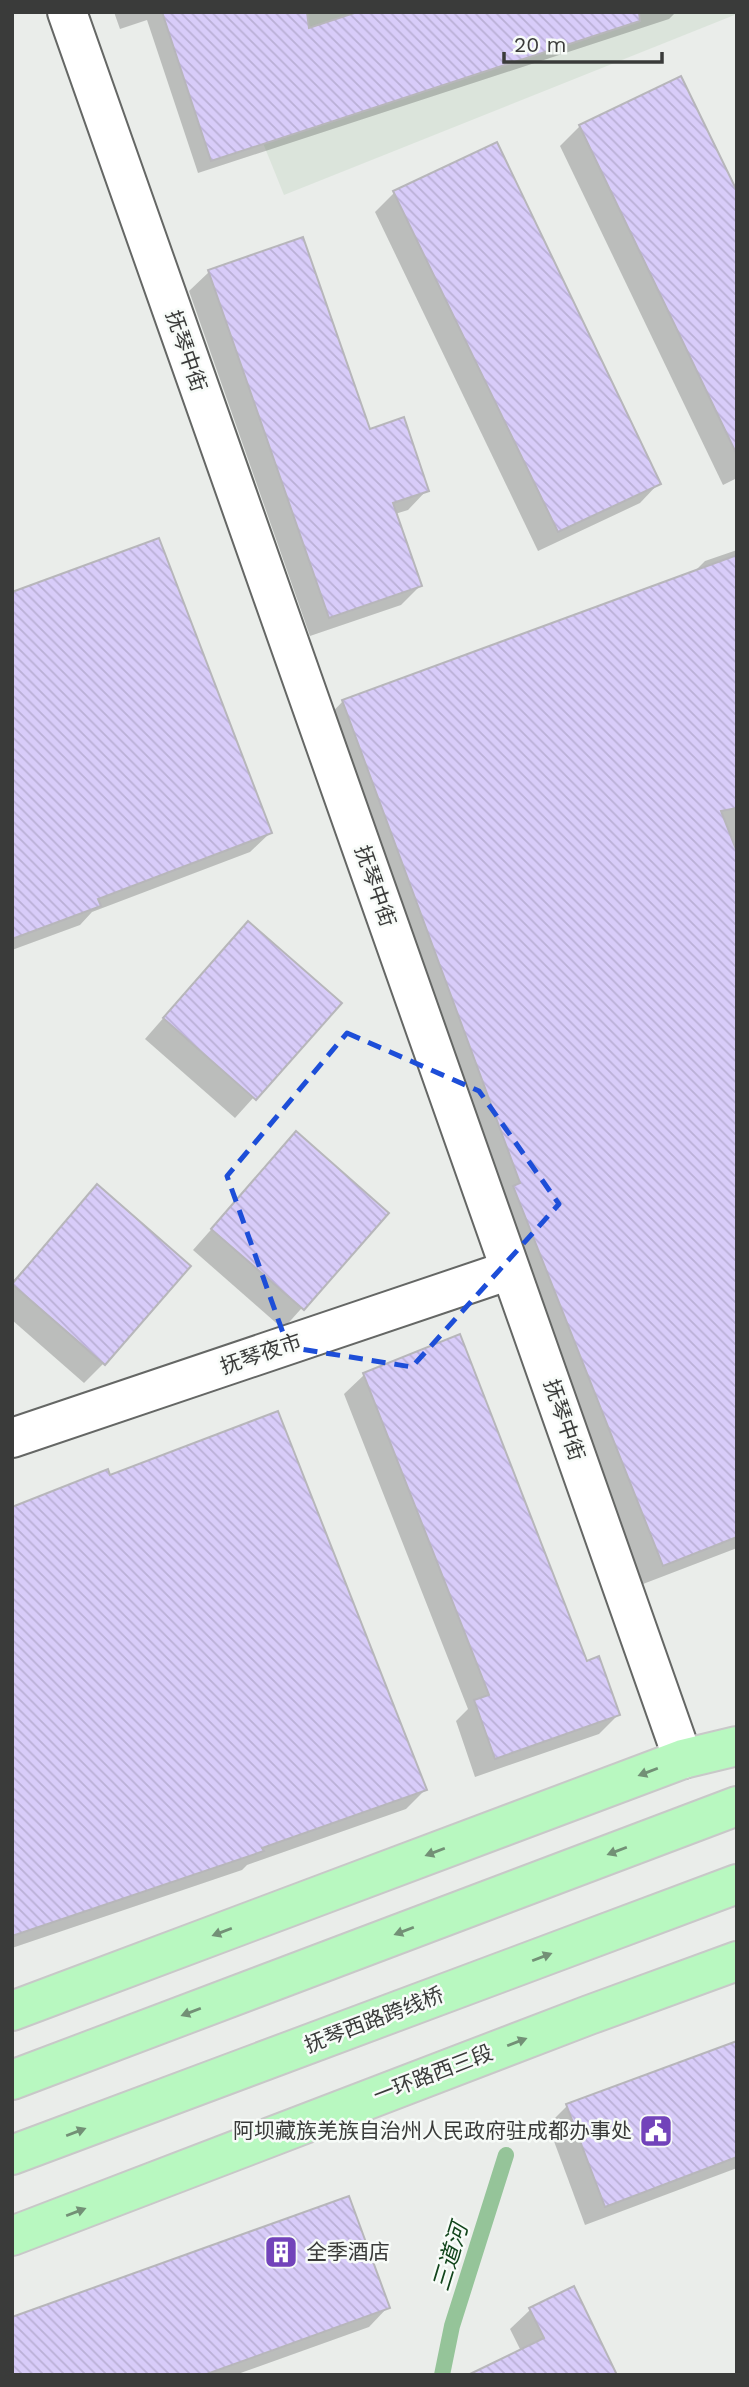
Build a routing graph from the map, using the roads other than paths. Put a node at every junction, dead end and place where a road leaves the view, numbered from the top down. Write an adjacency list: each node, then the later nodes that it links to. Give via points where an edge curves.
1 (66, 12): 2 (street, 抚琴中街)
2 (510, 1270): 3 (street, 抚琴夜市); 5 (street, 抚琴中街)
3 (12, 1438)
4 (737, 1746): 5 (main road)
5 (683, 1759): 9 (main road, one-way to 9)
6 (732, 1808): 10 (main road, one-way to 10)
7 (737, 1884): 11 (main road, 抚琴西路跨线桥, one-way to 7)
8 (737, 1961): 12 (main road, 一环路西三段, one-way to 8)
9 (12, 2011)
10 (12, 2080)
11 (12, 2155)
12 (12, 2236)

